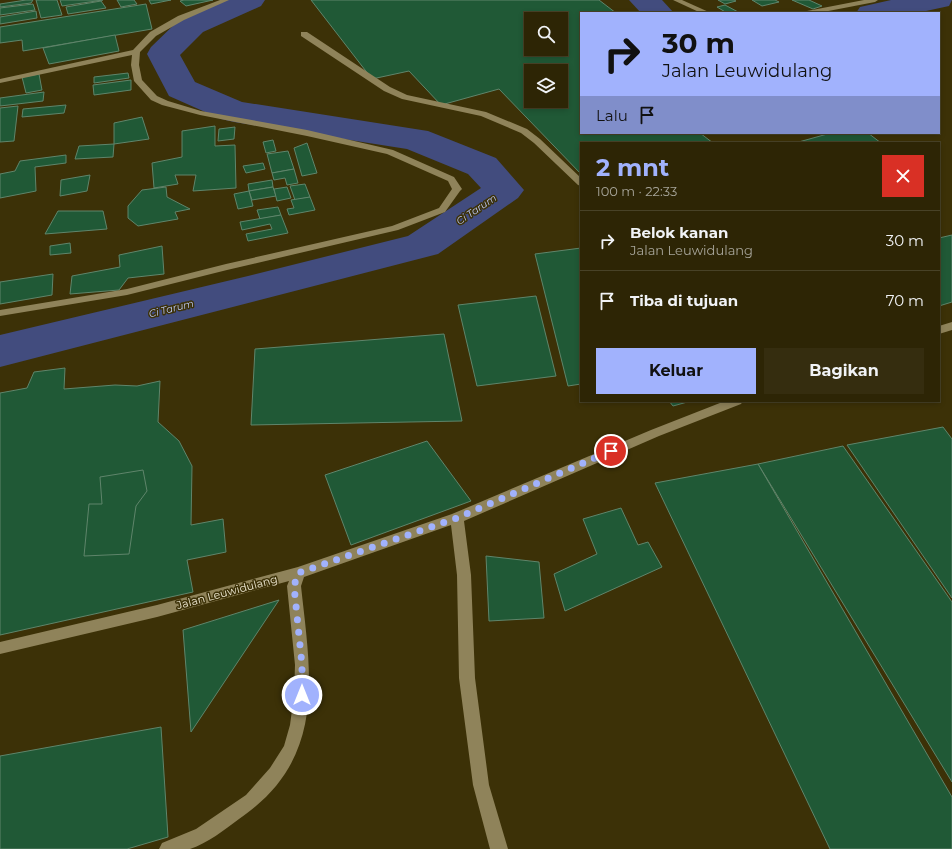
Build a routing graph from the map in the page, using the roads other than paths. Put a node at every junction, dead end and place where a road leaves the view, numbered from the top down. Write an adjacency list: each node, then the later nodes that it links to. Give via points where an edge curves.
1 (226, 0): 7 (street, via 181,18 153,34)
2 (676, 0): 4 (street)
3 (875, 0): 5 (street)
4 (705, 12)
5 (812, 12)
6 (304, 34): 9 (street, via 387,89 405,97 483,114 524,131 538,140)
7 (136, 52): 8 (street); 10 (street, via 138,81 154,98 200,113 308,133 390,152 450,179 457,189 442,210 395,228 127,292)
8 (0, 81)
9 (580, 182)
10 (0, 313)
11 (952, 326): 12 (street)
12 (940, 330)
13 (734, 402): 14 (street, Jalan Leuwidulang, via 647,436)
14 (457, 518): 15 (street, Jalan Leuwidulang); 18 (street, via 464,575 467,678 481,785)
15 (298, 573): 16 (street, Jalan Leuwidulang, via 157,611); 17 (street, via 294,586 302,665 302,695 298,725 291,749 276,774 252,801 202,835)
16 (0, 648)
17 (168, 849)
18 (499, 849)

